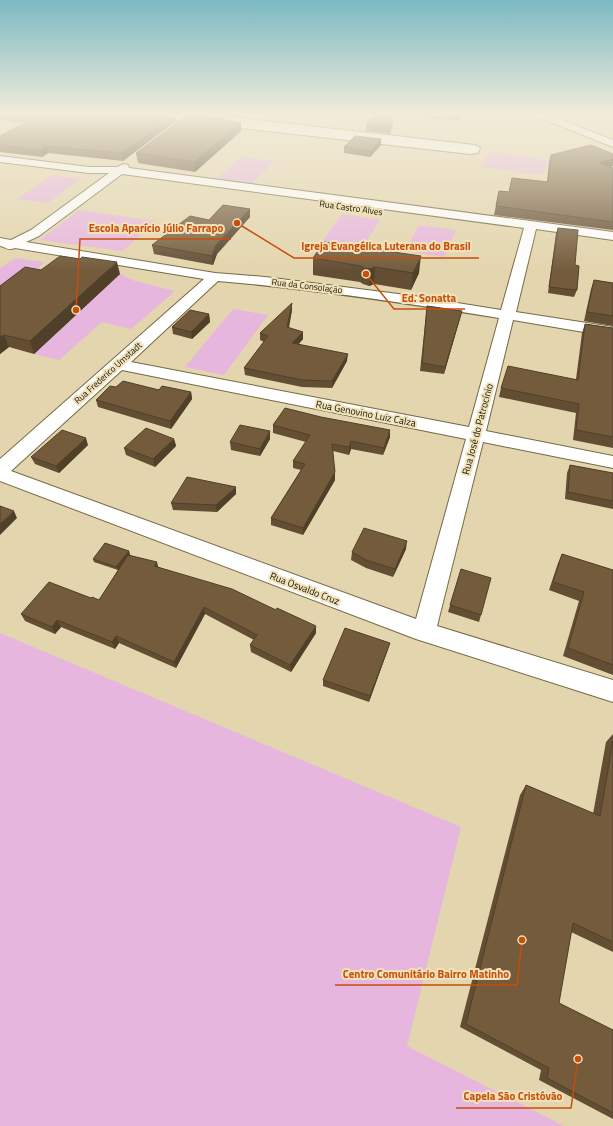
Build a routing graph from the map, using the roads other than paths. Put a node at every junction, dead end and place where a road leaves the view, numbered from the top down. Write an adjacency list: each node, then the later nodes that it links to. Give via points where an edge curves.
1 (62, 167): 3 (street, Rua Castro Alves)
2 (116, 167): 3 (street)
3 (106, 172): 4 (street); 5 (street); 6 (street, Rua Castro Alves)
4 (62, 201): 5 (street); 10 (street)
5 (75, 202): 10 (street, via 35,233)
6 (530, 229): 8 (street, Rua Castro Alves); 12 (street, Rua José do Patrocínio)
7 (613, 236): 8 (street, Rua Castro Alves)
8 (597, 238): 9 (street, Rua Castro Alves)
9 (613, 244)
10 (4, 246): 11 (street, Rua da Consolação)
11 (215, 277): 12 (street, Rua da Consolação, via 399,298); 14 (street, Rua Frederico Umstadt)
12 (508, 316): 13 (street, Rua da Consolação); 15 (street, Rua José do Patrocínio)
13 (613, 332)
14 (118, 364): 15 (street, Rua Genovino Luiz Calza); 17 (street, Rua Frederico Umstadt)
15 (476, 435): 16 (street, Rua Genovino Luiz Calza); 19 (street, Rua José do Patrocínio)
16 (613, 462)
17 (0, 470)
18 (0, 474): 19 (street, Rua Osvaldo Cruz)
19 (424, 632): 20 (street, Rua Osvaldo Cruz)
20 (613, 691)

